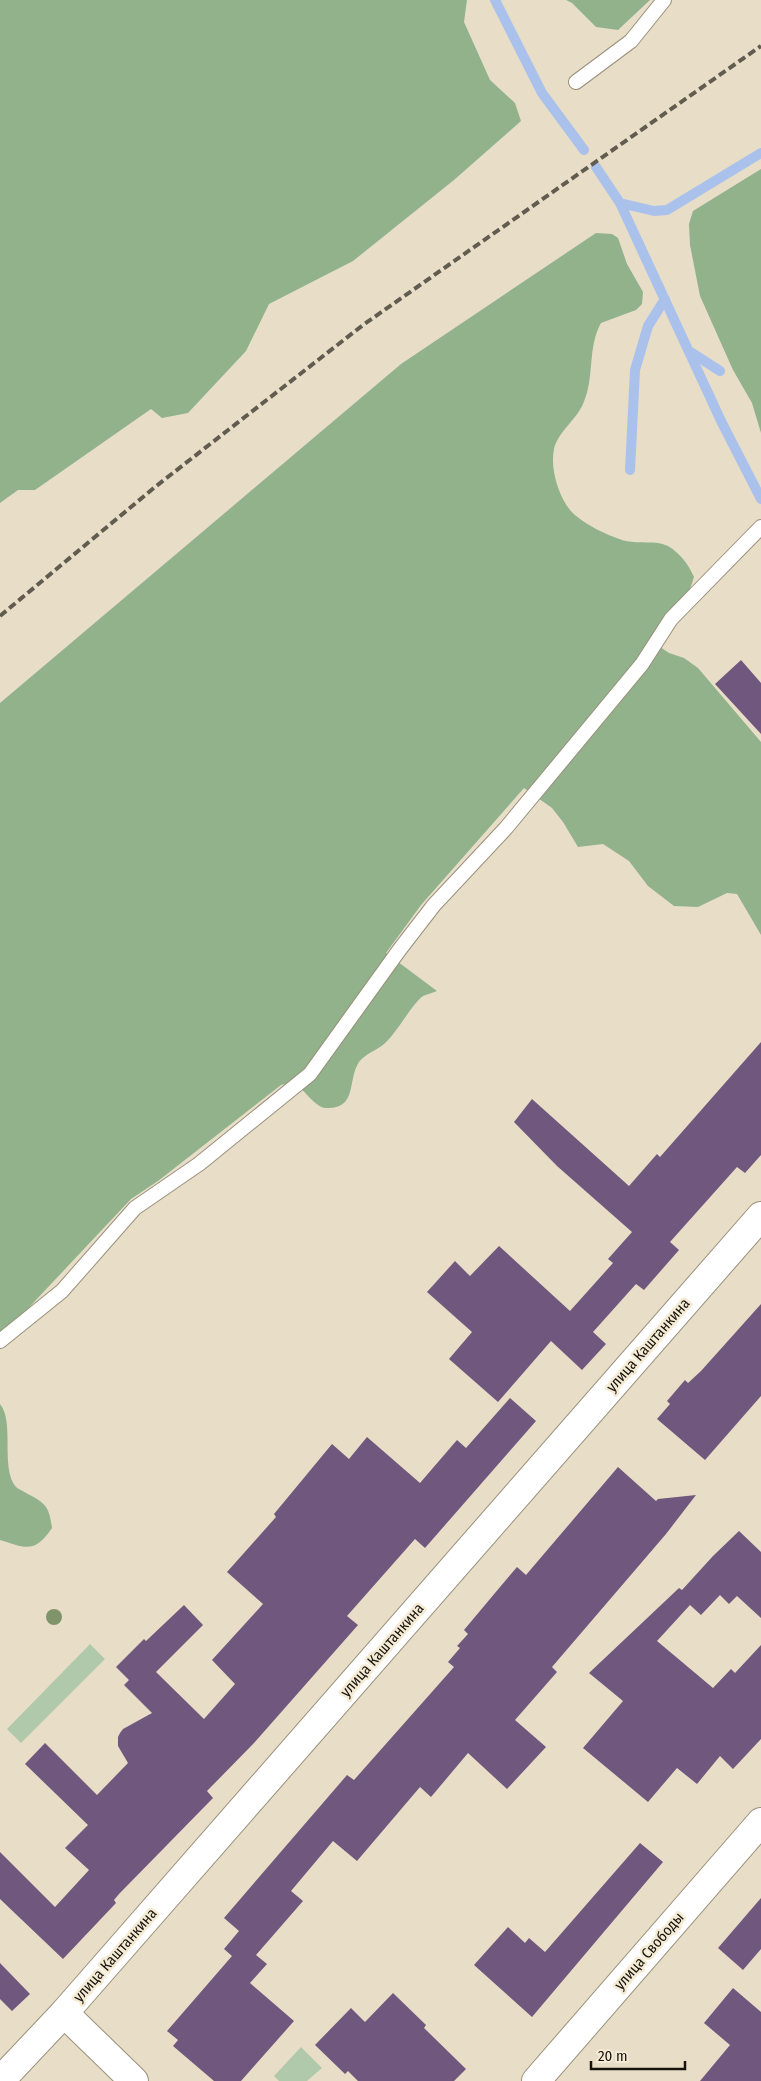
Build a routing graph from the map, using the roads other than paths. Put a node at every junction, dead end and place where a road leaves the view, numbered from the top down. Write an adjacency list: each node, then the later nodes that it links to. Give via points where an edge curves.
1 (664, 0): 2 (lane, via 631,41)
2 (576, 82)
3 (761, 527): 5 (lane, via 671,619 636,672 506,828 434,904 310,1074 199,1164 135,1208 62,1290)
4 (761, 1216): 7 (street, улица Каштанкина)
5 (0, 1340)
6 (761, 1822): 10 (street, улица Свободы)
7 (64, 2014): 8 (street, улица Каштанкина); 9 (street)
8 (0, 2081)
9 (134, 2081)
10 (536, 2081)

